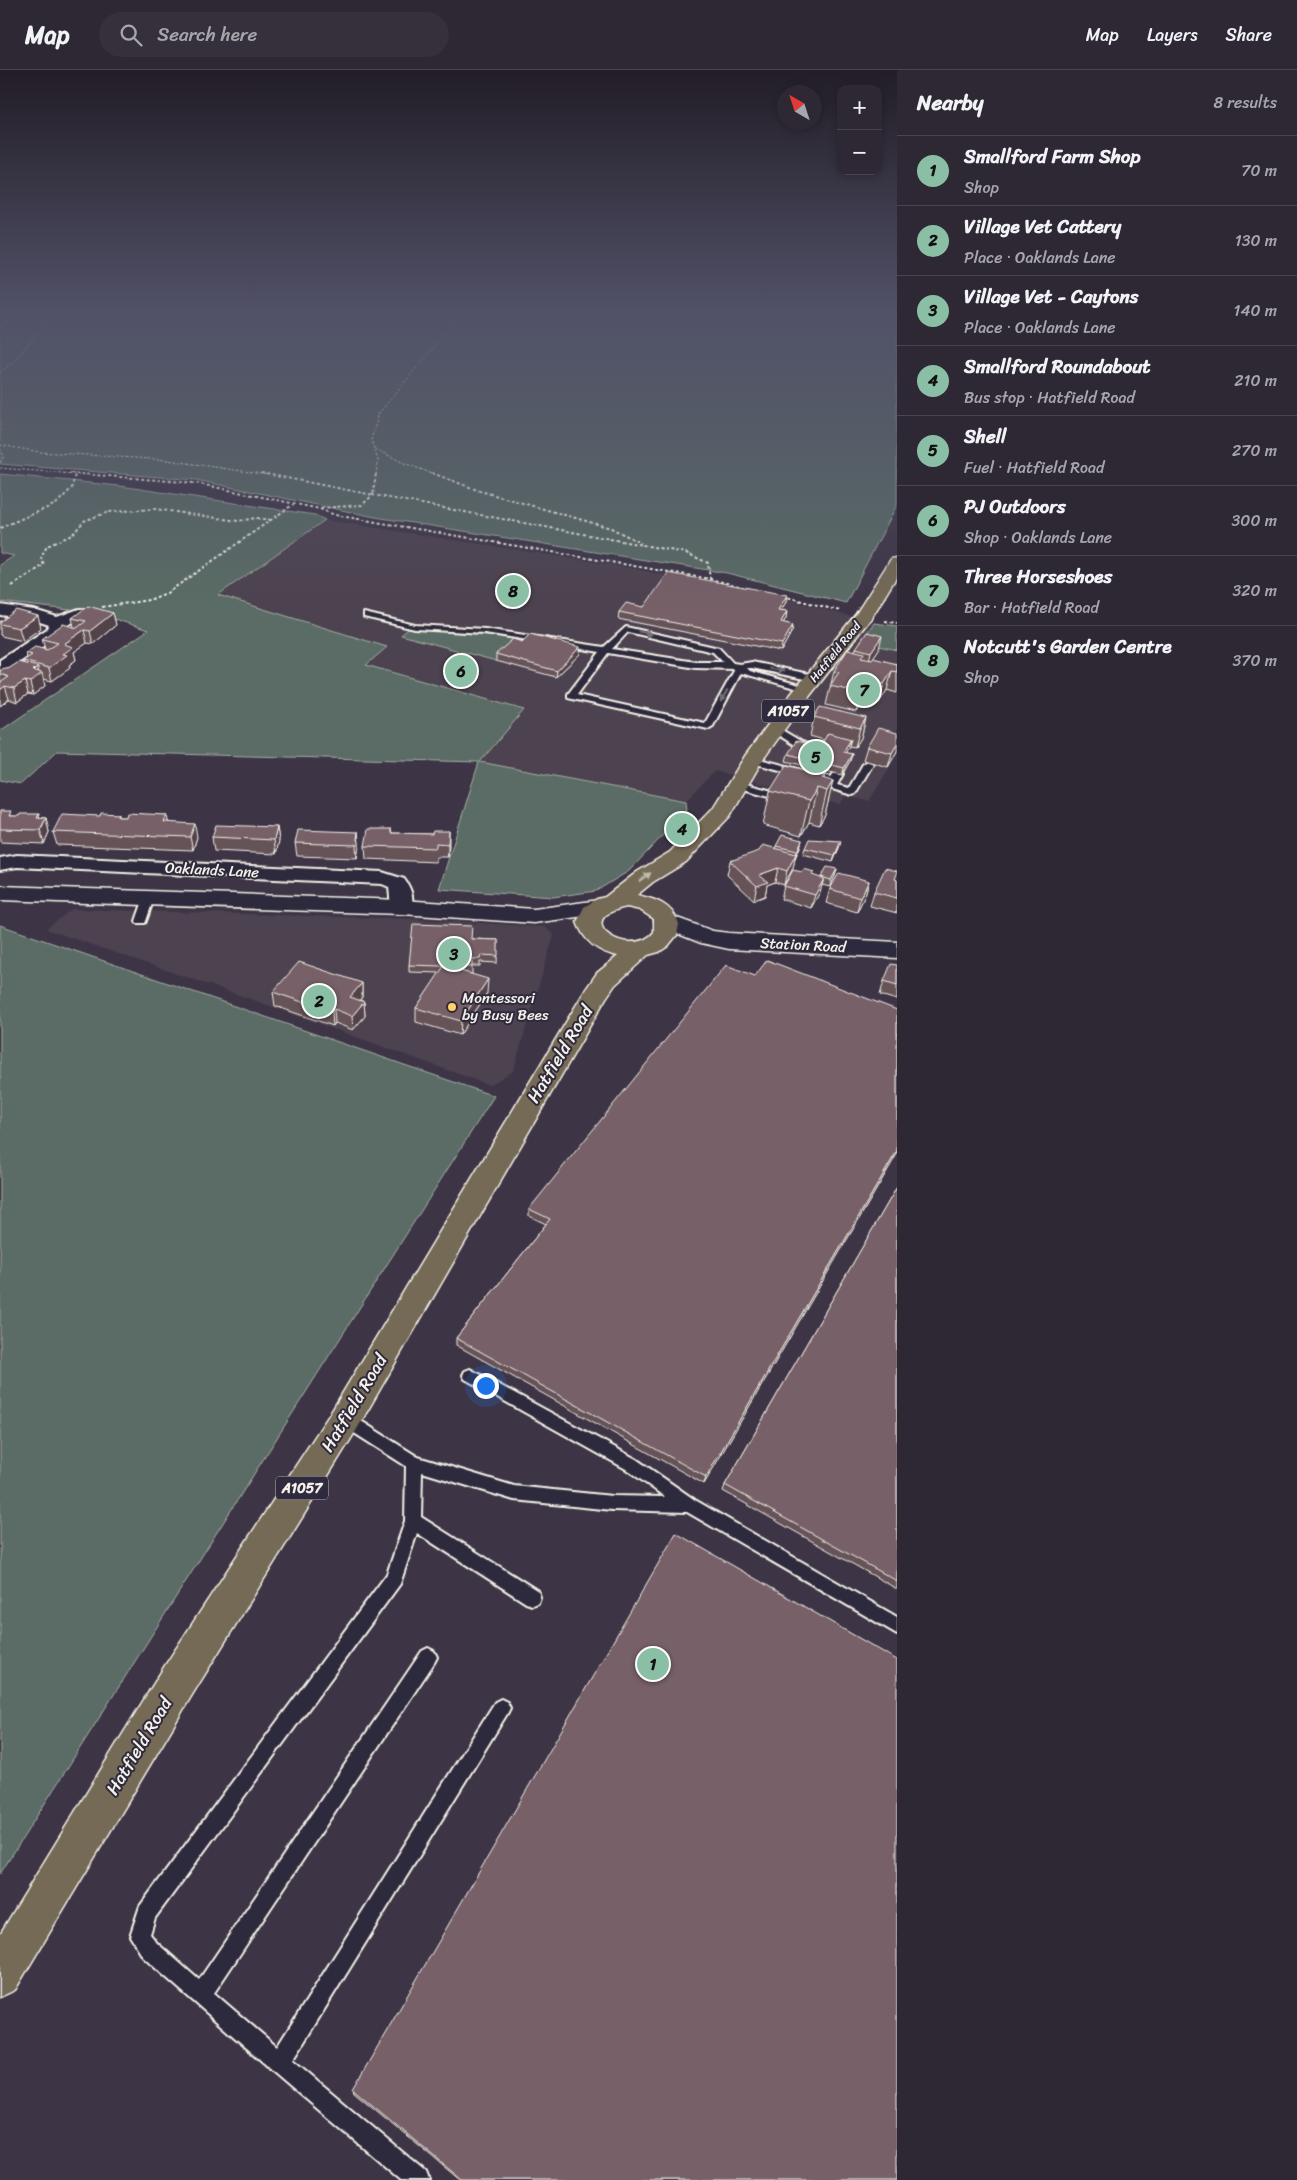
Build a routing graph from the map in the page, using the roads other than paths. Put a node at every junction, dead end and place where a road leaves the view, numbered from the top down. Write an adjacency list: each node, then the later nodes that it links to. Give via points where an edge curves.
1 (897, 563): 9 (main road, Hatfield Road / A1057, via 863,617)
2 (0, 610): 5 (street, via 34,615)
3 (85, 612): 5 (street)
4 (367, 615): 6 (lane, via 415,626 485,631)
5 (58, 624): 8 (street, via 54,632)
6 (606, 650): 7 (lane, via 696,665); 7 (lane, one-way to 7, via 626,629 716,650); 7 (lane, one-way to 6, via 708,726 571,696)
7 (735, 666): 9 (lane, via 747,673); 9 (lane, one-way to 9, via 752,665)
8 (0, 667)
9 (810, 683): 10 (main road, Hatfield Road / A1057)
10 (775, 729): 11 (lane, via 806,748); 12 (main road, Hatfield Road / A1057)
11 (821, 750)
12 (752, 760): 13 (lane, via 836,777 832,786 852,792); 14 (main road, Hatfield Road / A1057)
13 (868, 764)
14 (738, 785): 15 (lane); 16 (main road, Hatfield Road / A1057, via 722,811)
15 (798, 800)
16 (678, 857): 20 (main road, Hatfield Road / A1057, one-way to 16); 23 (main road, Hatfield Road / A1057, via 664,883)
17 (0, 864): 21 (street, Oaklands Lane, via 17,861 382,878 398,884 402,890)
18 (0, 893): 19 (street, Oaklands Lane)
19 (149, 898): 21 (street, Oaklands Lane); 24 (lane)
20 (607, 904): 22 (street, Oaklands Lane); 23 (main road, via 640,902); 25 (main road, via 589,918)
21 (402, 907): 22 (street, Oaklands Lane)
22 (534, 916): 25 (street, Oaklands Lane)
23 (663, 917): 26 (street, Station Road); 27 (main road, via 667,929 664,936)
24 (141, 921)
25 (593, 935): 27 (main road, via 615,948); 29 (main road, via 604,959)
26 (709, 938): 27 (street, Station Road); 28 (street, Station Road)
27 (649, 946): 29 (main road, Hatfield Road / A1057)
28 (897, 950)
29 (606, 979): 31 (main road, Hatfield Road / A1057)
30 (470, 1376): 33 (lane, via 630,1464)
31 (345, 1419): 32 (lane); 39 (main road, Hatfield Road / A1057, via 178,1681)
32 (414, 1464): 33 (lane, via 514,1493 612,1503); 34 (lane)
33 (689, 1505): 36 (lane)
34 (414, 1521): 35 (lane); 40 (lane, via 394,1578 146,1913 140,1936 150,1950)
35 (532, 1597)
36 (897, 1626)
37 (428, 1656): 40 (lane)
38 (501, 1708): 41 (lane)
39 (0, 1975)
40 (201, 1995): 41 (lane)
41 (279, 2063): 42 (lane)
42 (418, 2180)

